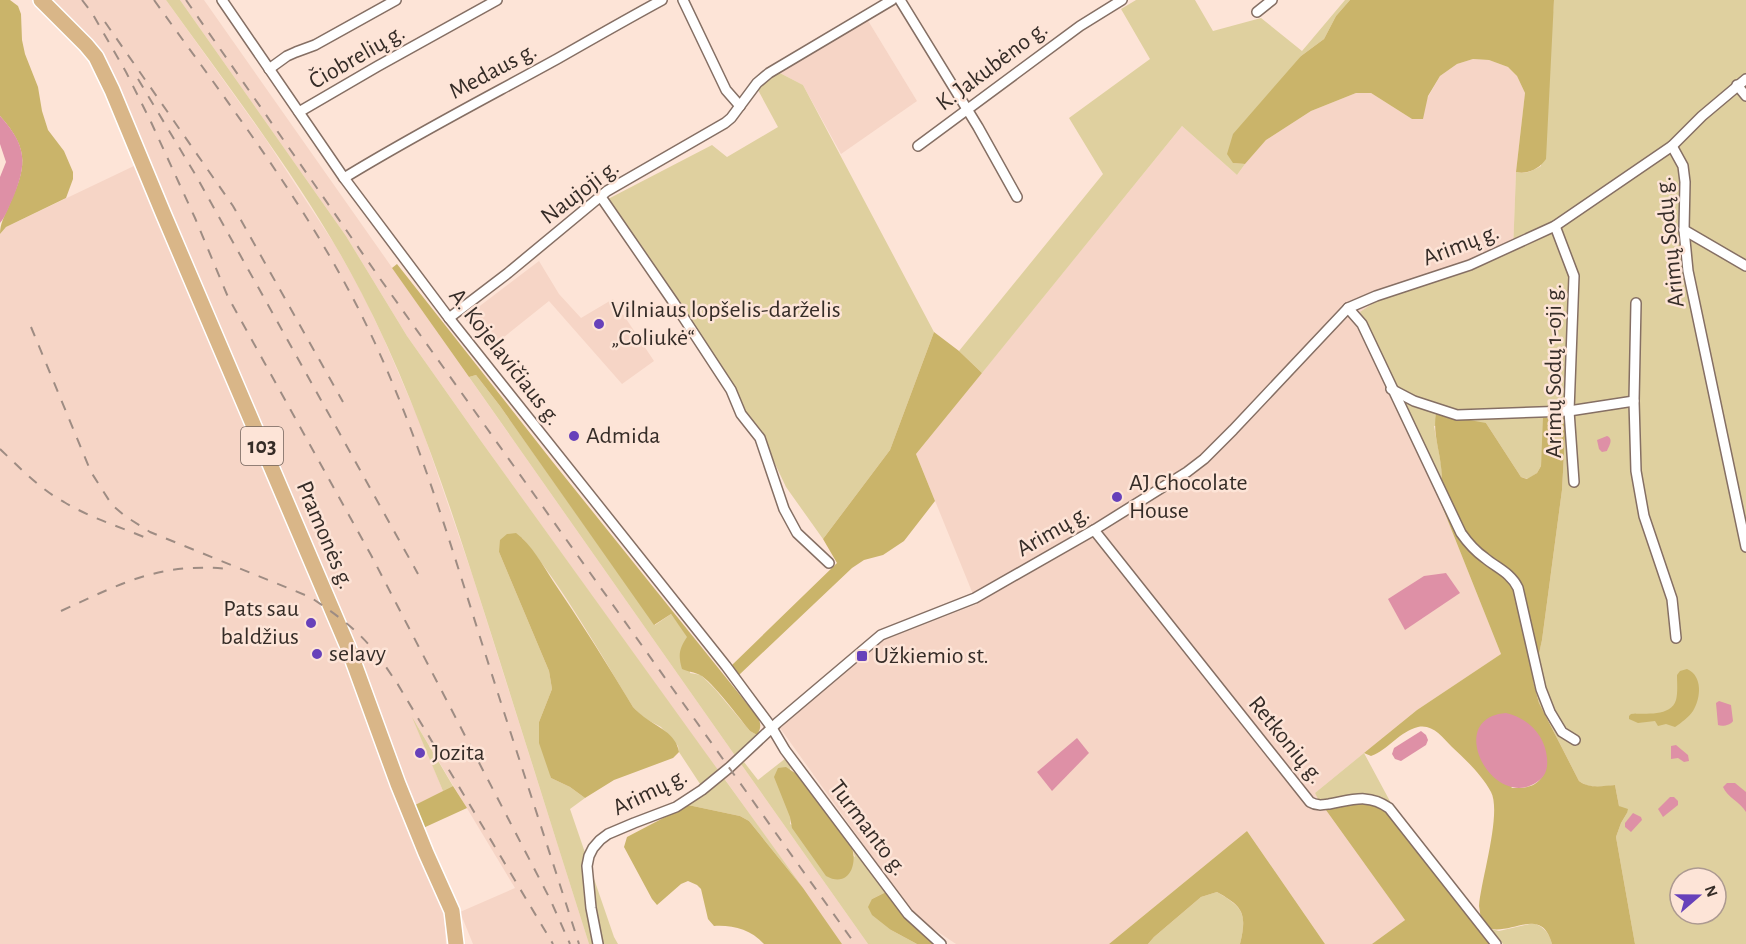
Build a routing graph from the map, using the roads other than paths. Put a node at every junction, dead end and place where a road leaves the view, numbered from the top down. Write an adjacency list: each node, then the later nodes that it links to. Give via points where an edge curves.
1 (40, 0): 40 (main road, Pramonės g. / 103, via 96,57 112,90 351,656 398,784 452,911)
2 (222, 0): 12 (street, A. Kojelavičiaus g.)
3 (396, 0): 12 (street)
4 (497, 0): 18 (street, Čiobrelių g.)
5 (662, 0): 21 (street, Medaus g.)
6 (683, 0): 16 (street, via 726,90)
7 (892, 0): 16 (street, Naujoji g., via 769,73)
8 (900, 0): 17 (street)
9 (1122, 0): 17 (street, K. Jakubėno g.)
10 (1272, 0): 11 (street)
11 (1257, 12)
12 (269, 69): 18 (street, A. Kojelavičiaus g.)
13 (1746, 79): 14 (street, Arimų g.)
14 (1737, 85): 15 (street); 20 (street, Arimų g.)
15 (1746, 96)
16 (740, 106): 22 (street, Naujoji g., via 725,123)
17 (967, 109): 19 (street, K. Jakubėno g.); 23 (street)
18 (299, 112): 21 (street, A. Kojelavičiaus g.)
19 (918, 146)
20 (1672, 146): 24 (street, Arimų g.); 25 (street, Arimų Sodų g., via 1683,166)
21 (344, 178): 29 (street, A. Kojelavičiaus g.)
22 (601, 197): 29 (street, Naujoji g.); 36 (street, via 760,438 784,510 797,533)
23 (1017, 197)
24 (1555, 226): 28 (street, Arimų g., via 1470,265); 32 (street, Arimų Sodų 1-oji g., via 1574,276)
25 (1684, 230): 26 (street); 35 (street, Arimų Sodų g., via 1690,281)
26 (1746, 266)
27 (1636, 303): 31 (street)
28 (1348, 308): 30 (street, via 1362,324); 34 (street, Arimų g., via 1204,459)
29 (448, 318): 38 (street, A. Kojelavičiaus g.)
30 (1391, 389): 32 (street, via 1457,415); 39 (street, via 1461,533 1471,547 1506,572 1518,588 1544,697 1562,732)
31 (1634, 400): 32 (street); 37 (street, via 1639,492 1672,599)
32 (1569, 411): 33 (street, Arimų Sodų 1-oji g.)
33 (1574, 482)
34 (1094, 530): 38 (street, Arimų g., via 975,598 881,635); 43 (street, Retkonių g., via 1310,802 1320,805 1364,798 1389,808)
35 (1746, 547)
36 (829, 563)
37 (1676, 638)
38 (772, 728): 41 (street, Arimų g., via 702,790 675,807 608,834 593,848 587,866); 42 (street, Turmanto g., via 908,914)
39 (1575, 740)
40 (456, 944)
41 (598, 944)
42 (941, 944)
43 (1496, 944)

